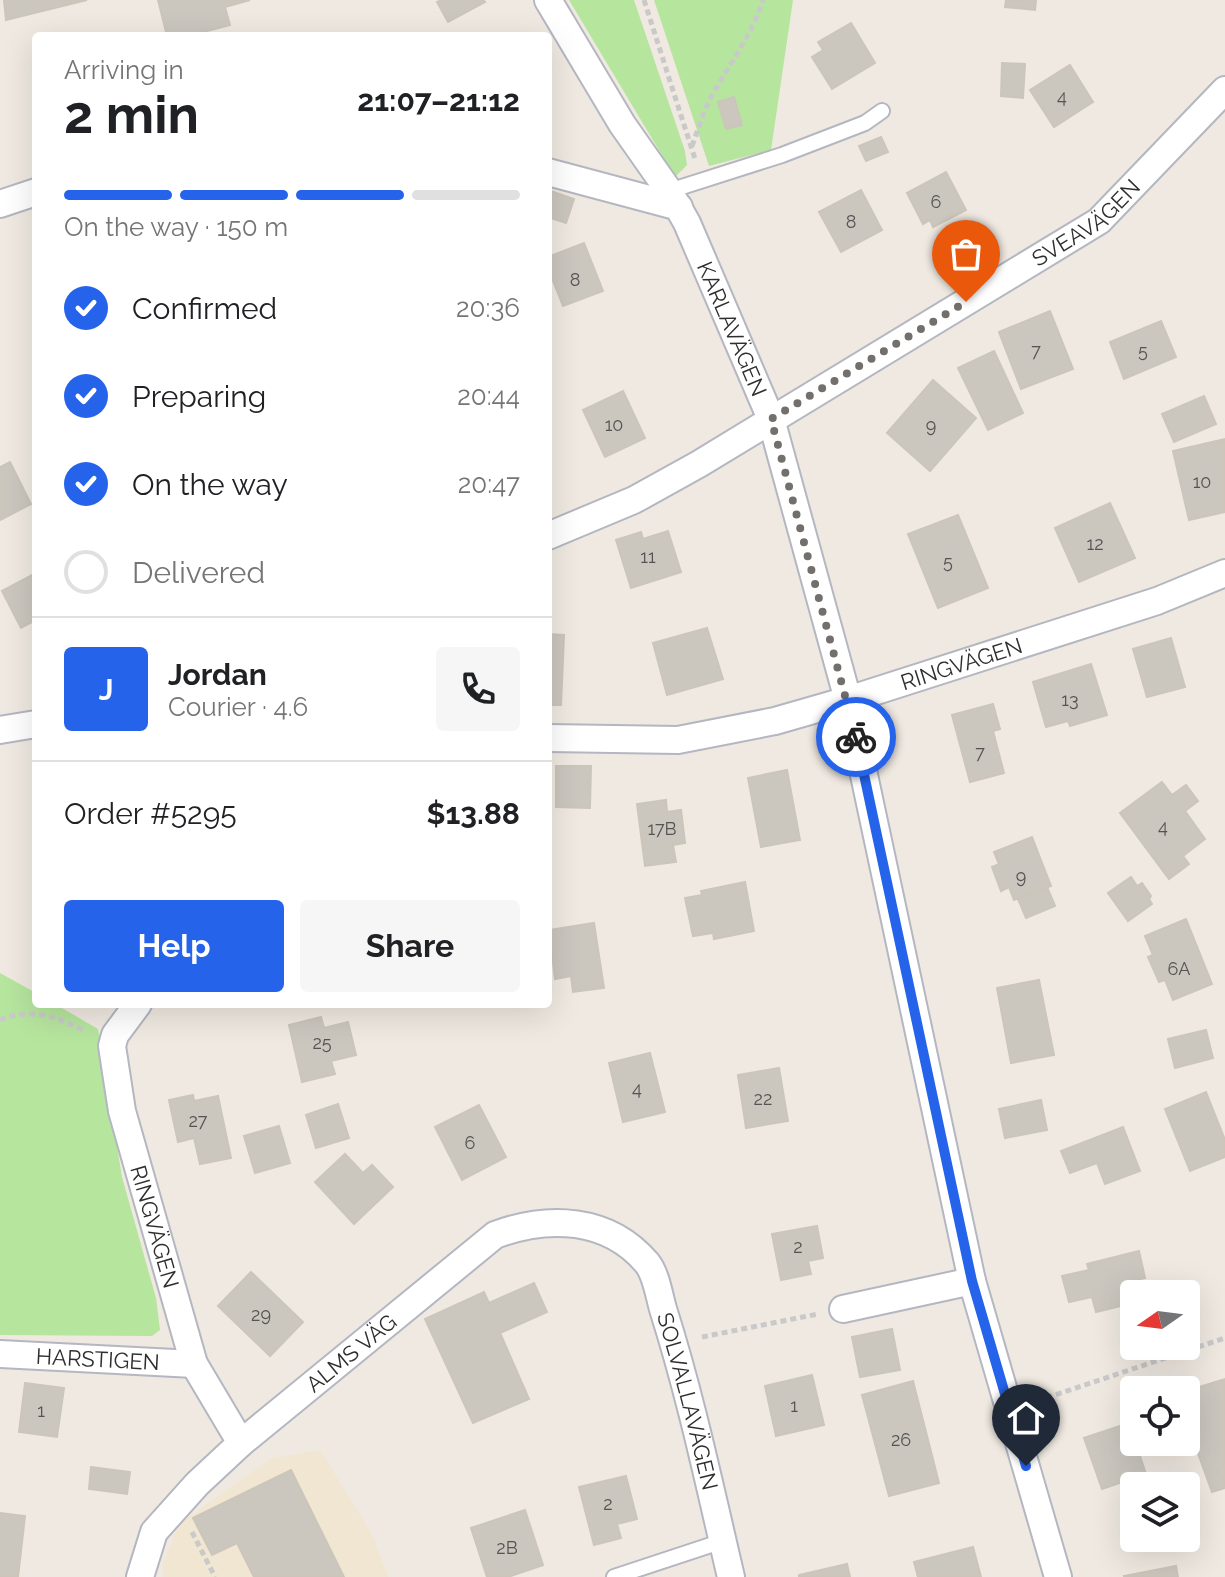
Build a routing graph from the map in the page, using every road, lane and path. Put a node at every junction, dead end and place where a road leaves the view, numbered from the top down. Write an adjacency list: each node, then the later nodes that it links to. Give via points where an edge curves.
1 (548, 0): 10 (street, KARLAVÄGEN)
2 (644, 0): 6 (path)
3 (763, 0): 6 (path, via 736,60 710,100)
4 (1225, 90): 12 (street, SVEAVÄGEN, via 1099,221)
5 (882, 111): 8 (lane, via 865,123)
6 (692, 147): 8 (path)
7 (552, 173): 10 (street)
8 (701, 181): 10 (lane)
9 (32, 193): 11 (street)
10 (674, 199): 12 (street, KARLAVÄGEN)
11 (0, 204)
12 (771, 419): 13 (street, SVEAVÄGEN, via 634,500); 15 (street, KARLAVÄGEN)
13 (552, 534)
14 (1225, 573): 15 (street, RINGVÄGEN, via 1157,601)
15 (848, 700): 18 (street, RINGVÄGEN, via 678,740); 23 (street, KARLAVÄGEN)
16 (32, 725): 17 (street)
17 (0, 730)
18 (552, 738)
19 (134, 1008): 21 (street)
20 (0, 1020): 21 (path, via 17,1013 59,1017)
21 (112, 1046): 28 (street, RINGVÄGEN, via 122,1111)
22 (620, 1238): 26 (street, SOLVALLAVÄGEN, via 649,1265); 30 (street, ALMS VÄG, via 572,1223 530,1224 495,1235)
23 (972, 1281): 24 (street); 37 (street, KARLAVÄGEN)
24 (843, 1309): 26 (path)
25 (1225, 1338): 29 (path)
26 (674, 1342): 32 (street, SOLVALLAVÄGEN)
27 (0, 1354): 28 (street, HARSTIGEN)
28 (194, 1364): 30 (street, RINGVÄGEN)
29 (1040, 1400)
30 (241, 1443): 31 (street, ALMS VÄG)
31 (178, 1505): 33 (street, ALMS VÄG, via 154,1532); 34 (path)
32 (723, 1541): 35 (lane); 36 (street, SOLVALLAVÄGEN)
33 (140, 1577)
34 (215, 1577)
35 (614, 1577)
36 (731, 1577)
37 (1058, 1577)

